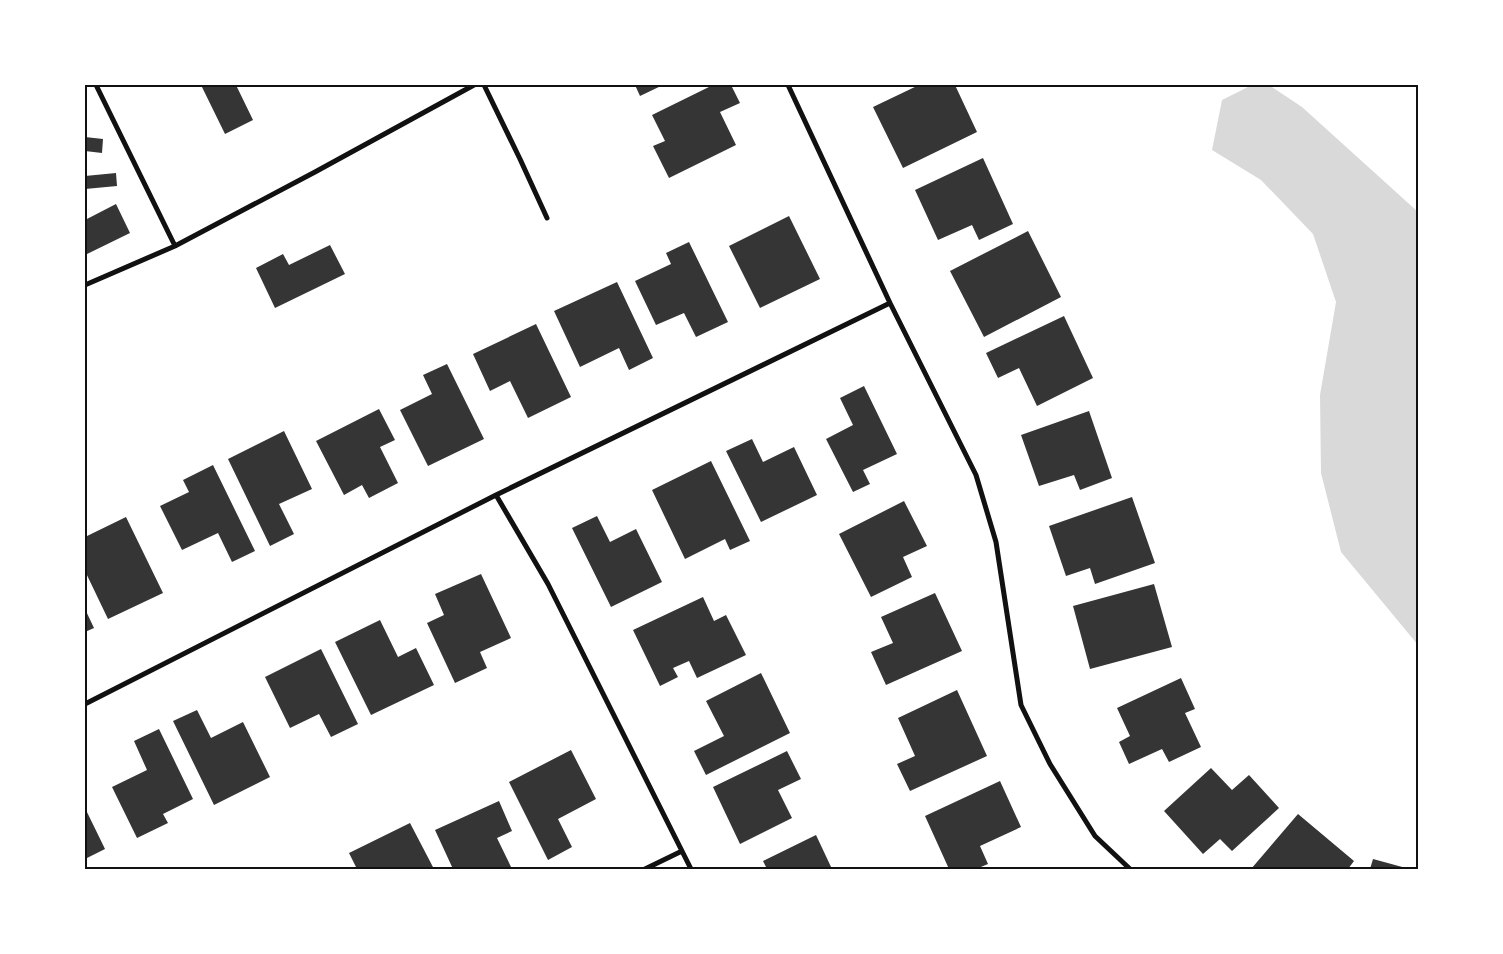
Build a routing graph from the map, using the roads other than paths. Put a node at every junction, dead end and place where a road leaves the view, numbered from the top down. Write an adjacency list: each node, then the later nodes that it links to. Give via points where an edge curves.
1 (96, 85): 6 (street)
2 (474, 85): 6 (street)
3 (484, 85): 5 (street)
4 (788, 85): 8 (street)
5 (547, 218)
6 (175, 246): 7 (street)
7 (85, 285)
8 (890, 303): 9 (street); 14 (street, via 976,475 996,542 1021,705 1050,764 1095,836)
9 (496, 495): 10 (street); 11 (street, via 548,584)
10 (85, 704)
11 (682, 851): 12 (street); 13 (street)
12 (645, 869)
13 (691, 869)
14 (1130, 869)

